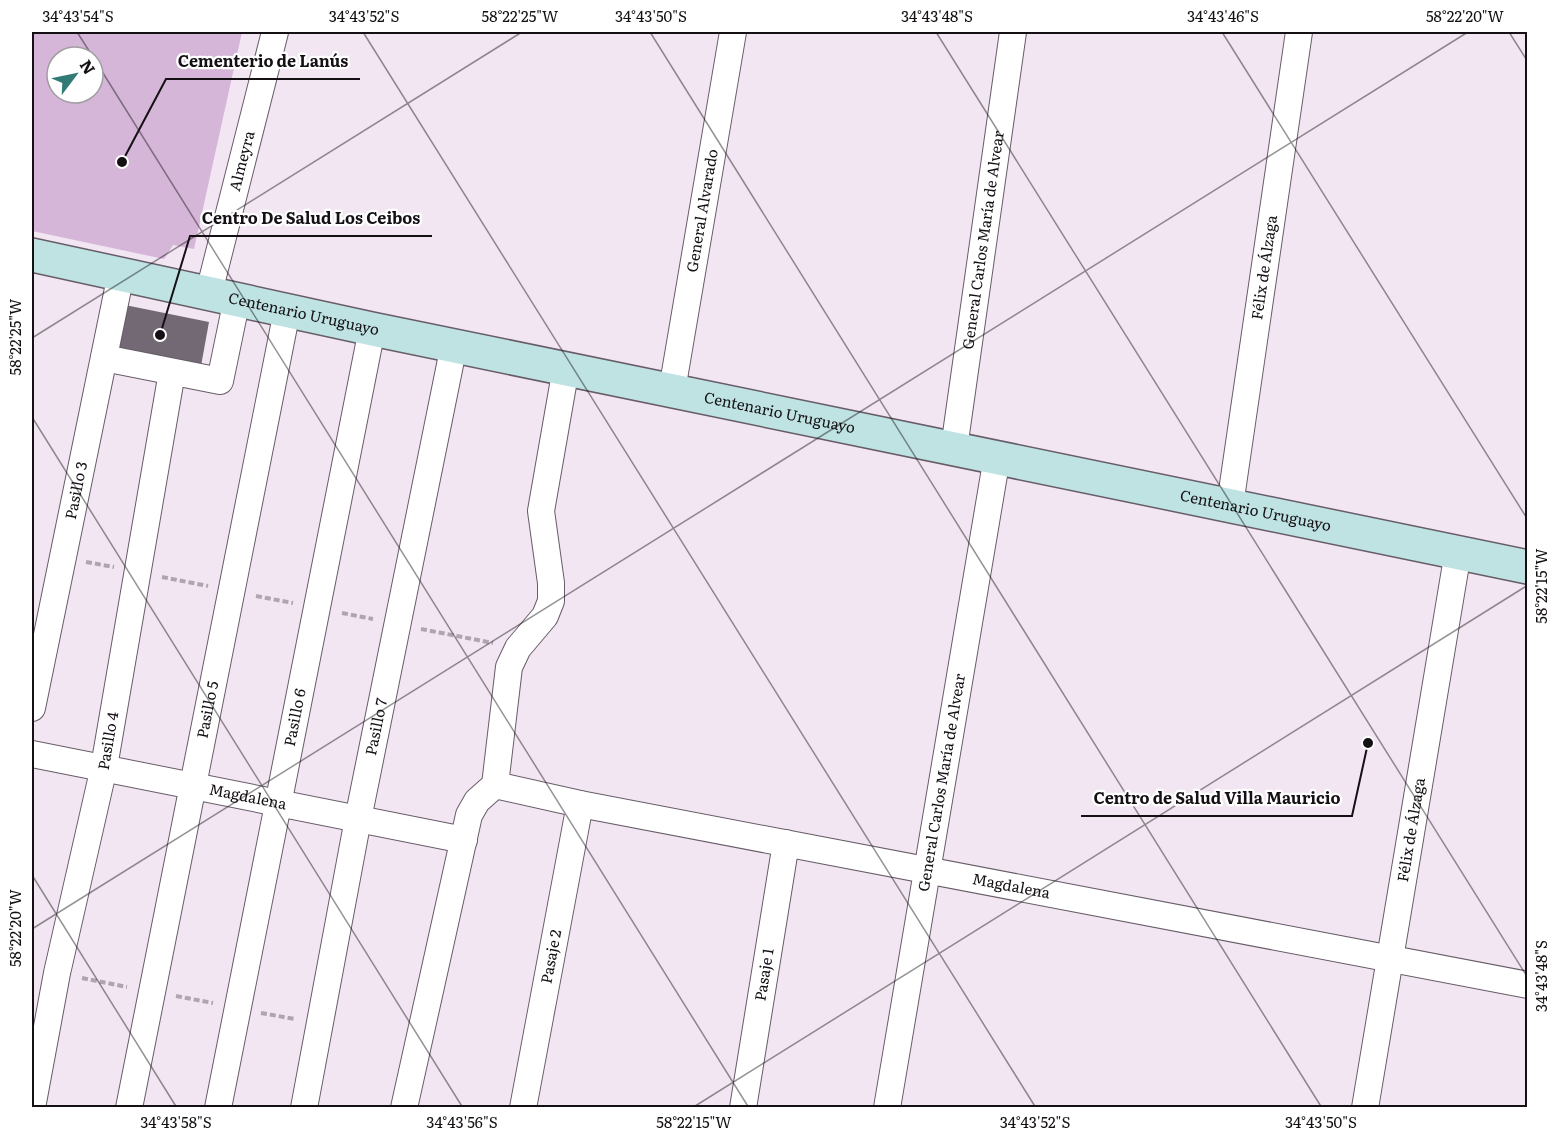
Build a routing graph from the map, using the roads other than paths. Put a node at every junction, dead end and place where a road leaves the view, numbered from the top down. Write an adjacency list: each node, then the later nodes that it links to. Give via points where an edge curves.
1 (275, 32): 7 (street, Almeyra)
2 (733, 32): 14 (street, General Alvarado)
3 (1013, 32): 15 (street, General Carlos María de Alvear)
4 (1299, 32): 17 (street, Félix de Álzaga)
5 (32, 255): 6 (main road, Centenario Uruguayo)
6 (122, 274): 7 (main road, Centenario Uruguayo); 11 (street, Pasillo 3)
7 (223, 296): 8 (main road, Centenario Uruguayo); 13 (street, Almeyra, via 220,381)
8 (287, 310): 9 (main road, Centenario Uruguayo); 24 (street, Pasillo 5)
9 (372, 328): 10 (main road, Centenario Uruguayo); 25 (street, Pasillo 6)
10 (454, 345): 12 (main road, Centenario Uruguayo); 27 (street, Pasillo 7)
11 (104, 358): 13 (street); 20 (street, Pasillo 3)
12 (566, 368): 14 (main road, Centenario Uruguayo); 23 (street, via 541,511 551,601 509,667)
13 (172, 372): 22 (street, Pasillo 4)
14 (672, 390): 15 (main road, Centenario Uruguayo)
15 (954, 448): 16 (main road, Centenario Uruguayo)
16 (998, 457): 17 (main road, Centenario Uruguayo); 30 (street, General Carlos María de Alvear)
17 (1230, 505): 18 (main road, Centenario Uruguayo)
18 (1458, 552): 19 (main road, Centenario Uruguayo); 31 (street, Félix de Álzaga)
19 (1527, 567)
20 (32, 708)
21 (32, 754): 22 (street, Magdalena)
22 (104, 767): 24 (street, Magdalena); 33 (street, Pasillo 4, via 57,973)
23 (495, 785): 26 (street, Magdalena); 28 (street, via 477,801 469,815)
24 (192, 786): 25 (street, Magdalena); 34 (street, Pasillo 5)
25 (280, 803): 27 (street, Magdalena); 35 (street, Pasillo 6)
26 (580, 804): 29 (street, Magdalena); 38 (street, Pasaje 2)
27 (358, 819): 28 (street, Magdalena); 36 (street, Pasillo 7)
28 (464, 840): 37 (street)
29 (786, 843): 30 (street, Magdalena); 39 (street, Pasaje 1)
30 (929, 870): 31 (street, Magdalena); 40 (street, General Carlos María de Alvear)
31 (1391, 958): 32 (street, Magdalena); 41 (street, Félix de Álzaga)
32 (1527, 985)
33 (32, 1107)
34 (129, 1107)
35 (218, 1107)
36 (304, 1107)
37 (404, 1107)
38 (523, 1107)
39 (743, 1107)
40 (887, 1107)
41 (1365, 1107)

